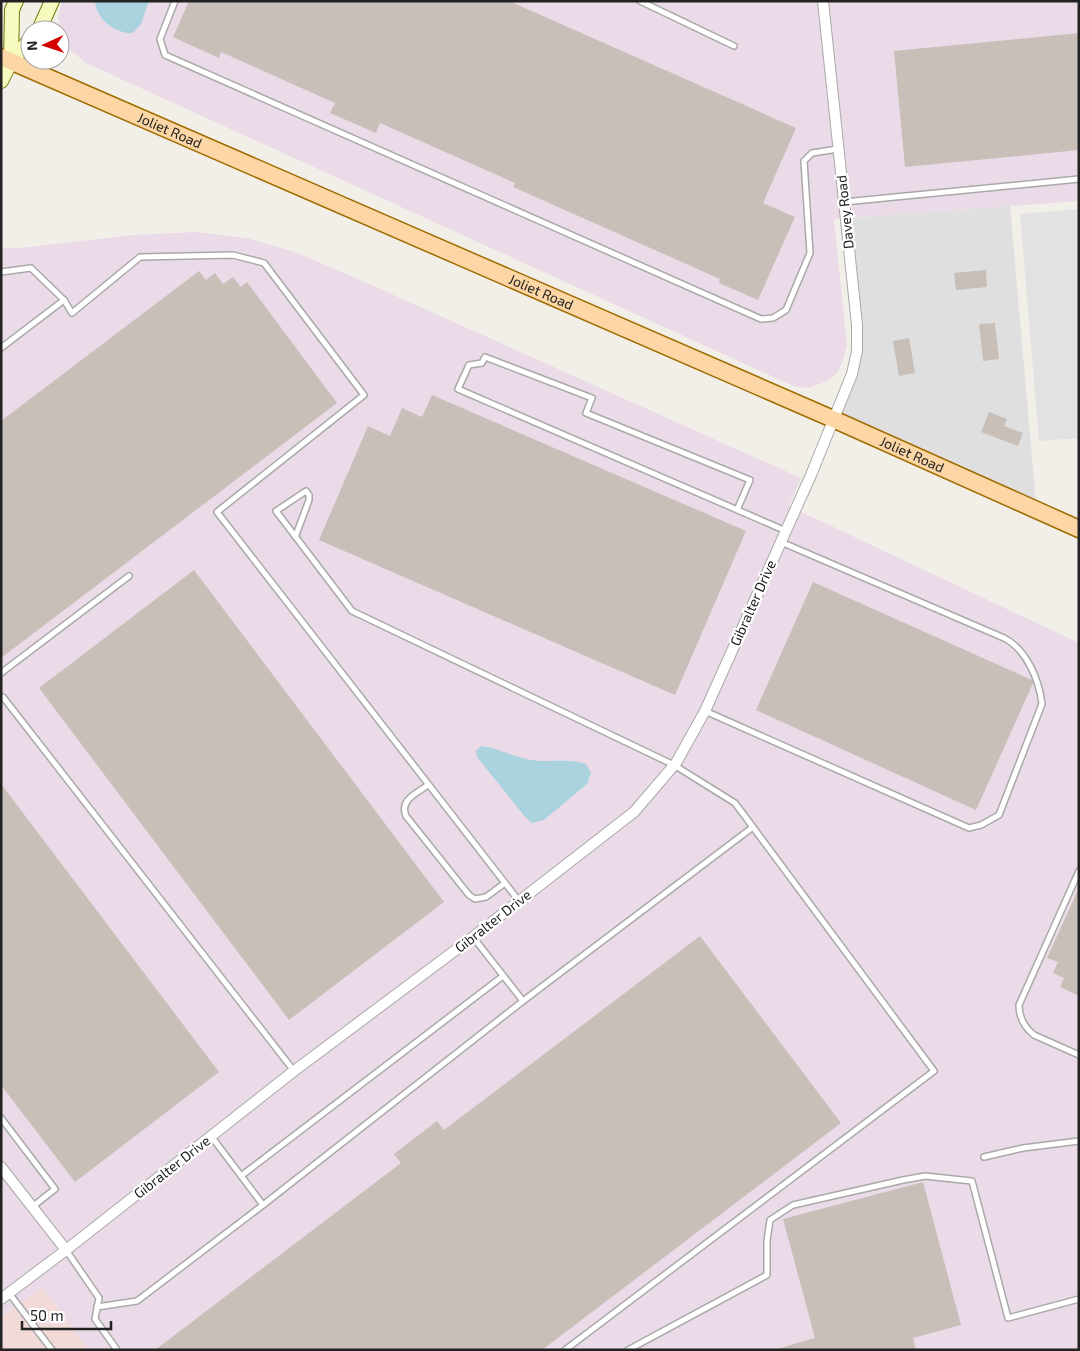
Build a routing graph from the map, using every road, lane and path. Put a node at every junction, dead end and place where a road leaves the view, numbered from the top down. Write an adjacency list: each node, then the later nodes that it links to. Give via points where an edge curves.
1 (16, 1): 9 (street)
2 (52, 1): 6 (street)
3 (175, 1): 11 (lane, via 160,39 165,55 761,319 773,318 786,310 810,253 804,161 812,152)
4 (640, 1): 7 (lane)
5 (823, 1): 11 (street, Davey Road)
6 (43, 20)
7 (734, 46)
8 (20, 48): 9 (street)
9 (6, 59): 10 (street); 17 (main road, Joliet Road)
10 (1, 82)
11 (839, 149): 13 (street, Davey Road)
12 (1079, 179): 13 (lane)
13 (844, 202): 17 (street, Davey Road, via 857,351 852,374)
14 (1, 272): 15 (lane, via 31,268)
15 (64, 300): 16 (lane); 28 (lane, via 72,313 140,257 233,254 264,263 364,395 217,512)
16 (1, 348)
17 (833, 419): 19 (main road, Joliet Road); 20 (street, Gibralter Drive)
18 (737, 510): 18 (lane, via 458,388 469,365 482,363 485,357 592,398 586,413 750,480); 20 (lane)
19 (1079, 528)
20 (786, 531): 22 (street, Gibralter Drive)
21 (296, 535): 21 (lane, via 276,511 306,491 309,500); 27 (lane, via 352,611)
22 (781, 542): 26 (street, Gibralter Drive); 26 (lane, via 1013,642 1021,650 1042,704 999,815 969,828)
23 (129, 576): 24 (lane)
24 (1, 673)
25 (1, 698): 37 (lane, via 3,696)
26 (705, 711): 27 (street, Gibralter Drive)
27 (674, 765): 29 (lane, via 735,803); 32 (street, Gibralter Drive, via 634,812)
28 (428, 785): 31 (lane); 31 (lane, via 407,801 404,807 406,816 469,895 475,899 486,897)
29 (754, 827): 35 (lane); 52 (lane, via 934,1071)
30 (1079, 871): 36 (lane, via 1019,1004 1019,1012 1028,1030)
31 (505, 883): 32 (lane)
32 (519, 901): 33 (street, Gibralter Drive)
33 (473, 937): 34 (lane); 37 (street, Gibralter Drive)
34 (503, 976): 35 (lane); 43 (lane)
35 (523, 1001): 44 (lane)
36 (1079, 1055)
37 (294, 1071): 39 (street, Gibralter Drive)
38 (1, 1118): 45 (lane, via 55,1189)
39 (211, 1136): 43 (lane); 46 (street, Gibralter Drive)
40 (1079, 1141): 41 (lane)
41 (984, 1157)
42 (1, 1167): 45 (street)
43 (241, 1176): 44 (lane)
44 (263, 1205): 49 (lane, via 137,1301)
45 (32, 1207): 46 (street)
46 (66, 1250): 47 (street, Gibralter Drive); 49 (lane, via 99,1298)
47 (5, 1296): 50 (lane)
48 (1079, 1299): 53 (lane, via 1008,1318 972,1181 925,1176 793,1205 770,1220 766,1241 767,1275)
49 (97, 1307): 51 (lane, via 95,1318)
50 (52, 1350)
51 (117, 1350)
52 (564, 1350)
53 (628, 1350)

